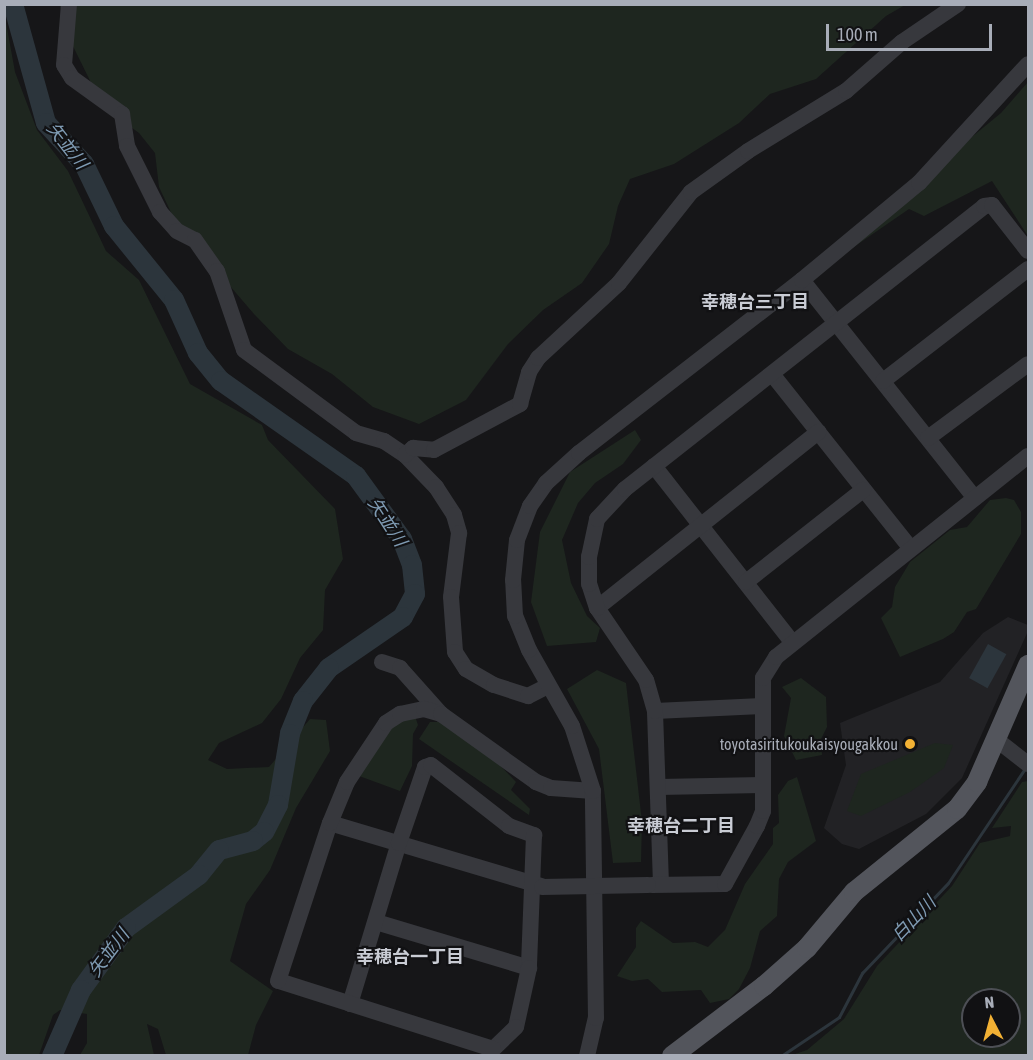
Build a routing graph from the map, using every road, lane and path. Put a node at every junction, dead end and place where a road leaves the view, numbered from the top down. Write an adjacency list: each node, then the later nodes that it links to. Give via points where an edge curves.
1 (69, 4): 13 (street, via 63,65 72,78 122,114 127,146 160,212 177,231 195,240 211,259 244,350 356,433 384,441)
2 (958, 4): 13 (street, via 902,42 846,91 748,151 691,192 619,283 538,358 529,372 520,404 434,450 413,448)
3 (1029, 64): 6 (street, via 919,183)
4 (1029, 251): 7 (street, via 992,205 984,206)
5 (1029, 269): 10 (street)
6 (802, 280): 7 (street); 25 (street, via 579,453 546,483 531,506 517,540 515,616)
7 (837, 323): 9 (street); 10 (street)
8 (1029, 364): 12 (street)
9 (772, 375): 11 (street); 15 (street)
10 (883, 381): 12 (street)
11 (818, 432): 16 (street); 18 (street)
12 (928, 438): 17 (street)
13 (405, 455): 25 (street, via 436,487 454,515 459,534 451,597 455,652 466,669 494,685 528,696)
14 (1029, 456): 17 (street)
15 (654, 466): 18 (street); 21 (street, via 605,508 594,527 589,584)
16 (864, 490): 19 (street); 20 (street)
17 (975, 498): 19 (street)
18 (699, 524): 20 (street); 21 (street)
19 (911, 549): 22 (street)
20 (746, 582): 22 (street)
21 (597, 608): 27 (street, via 646,680)
22 (793, 643): 26 (street, via 776,657 763,678)
23 (382, 662): 28 (street, via 400,668)
24 (1029, 665): 29 (main road)
25 (548, 686): 33 (street, via 572,726)
26 (762, 706): 27 (street); 31 (street)
27 (656, 711): 32 (street)
28 (441, 714): 33 (street, via 536,782 551,788); 34 (street, via 424,709 400,714 386,723 347,782)
29 (997, 740): 30 (street); 42 (main road, via 977,782 957,809 854,892 807,948 764,986)
30 (1029, 764)
31 (762, 785): 32 (street); 36 (street, via 763,811 758,826 725,884)
32 (659, 787): 36 (street)
33 (593, 791): 41 (street, via 596,1008)
34 (330, 823): 35 (street); 40 (street, via 278,981)
35 (399, 843): 37 (street); 37 (street, via 425,767 435,766 509,826 534,835); 38 (street)
36 (655, 884): 37 (street, bridge)
37 (537, 885): 39 (street)
38 (376, 922): 39 (street); 40 (street)
39 (529, 968): 40 (street, via 516,1028 493,1050)
40 (350, 1004)
41 (587, 1056)
42 (672, 1056)

